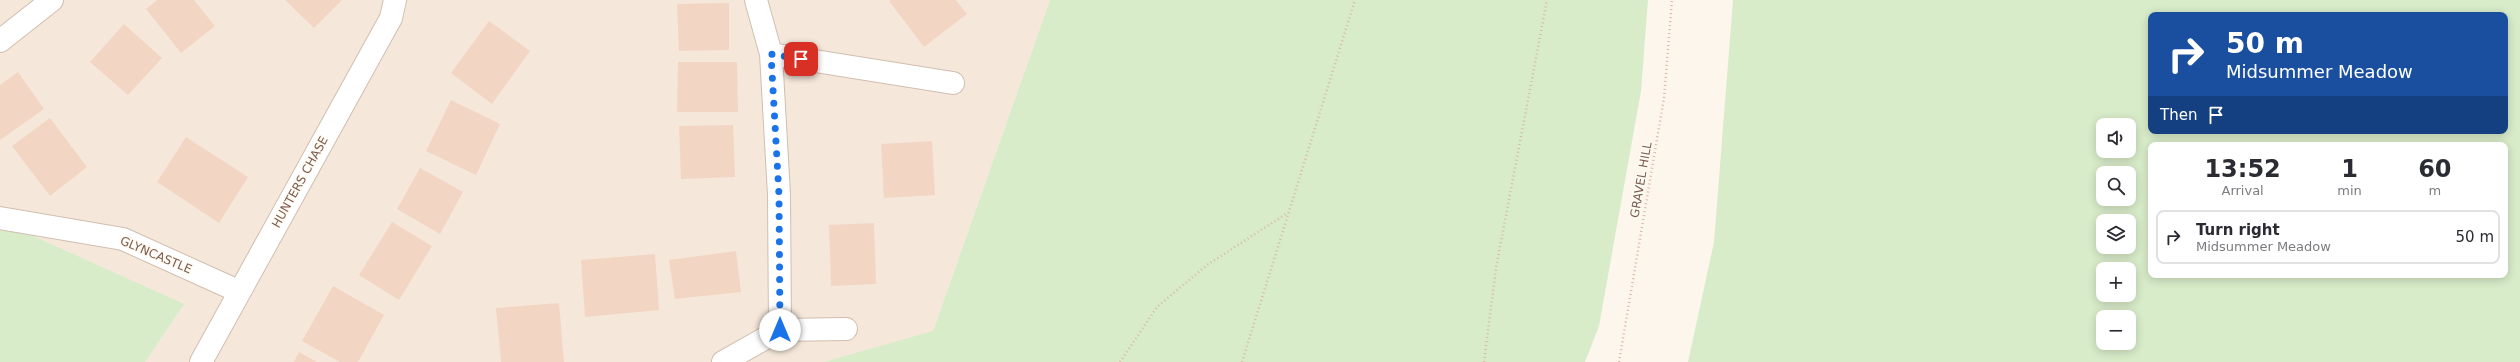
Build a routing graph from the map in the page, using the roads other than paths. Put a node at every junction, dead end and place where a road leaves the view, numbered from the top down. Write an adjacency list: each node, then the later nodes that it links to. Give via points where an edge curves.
1 (52, 0): 4 (street)
2 (395, 0): 8 (street, HUNTERS CHASE, via 391,18)
3 (756, 0): 5 (street)
4 (0, 41)
5 (771, 54): 6 (street); 10 (street, via 779,195)
6 (953, 83)
7 (0, 218): 8 (street, GLYNCASTLE, via 123,239)
8 (238, 291): 11 (street, HUNTERS CHASE)
9 (846, 329): 10 (street)
10 (780, 330): 12 (street)
11 (201, 362)
12 (723, 362)

